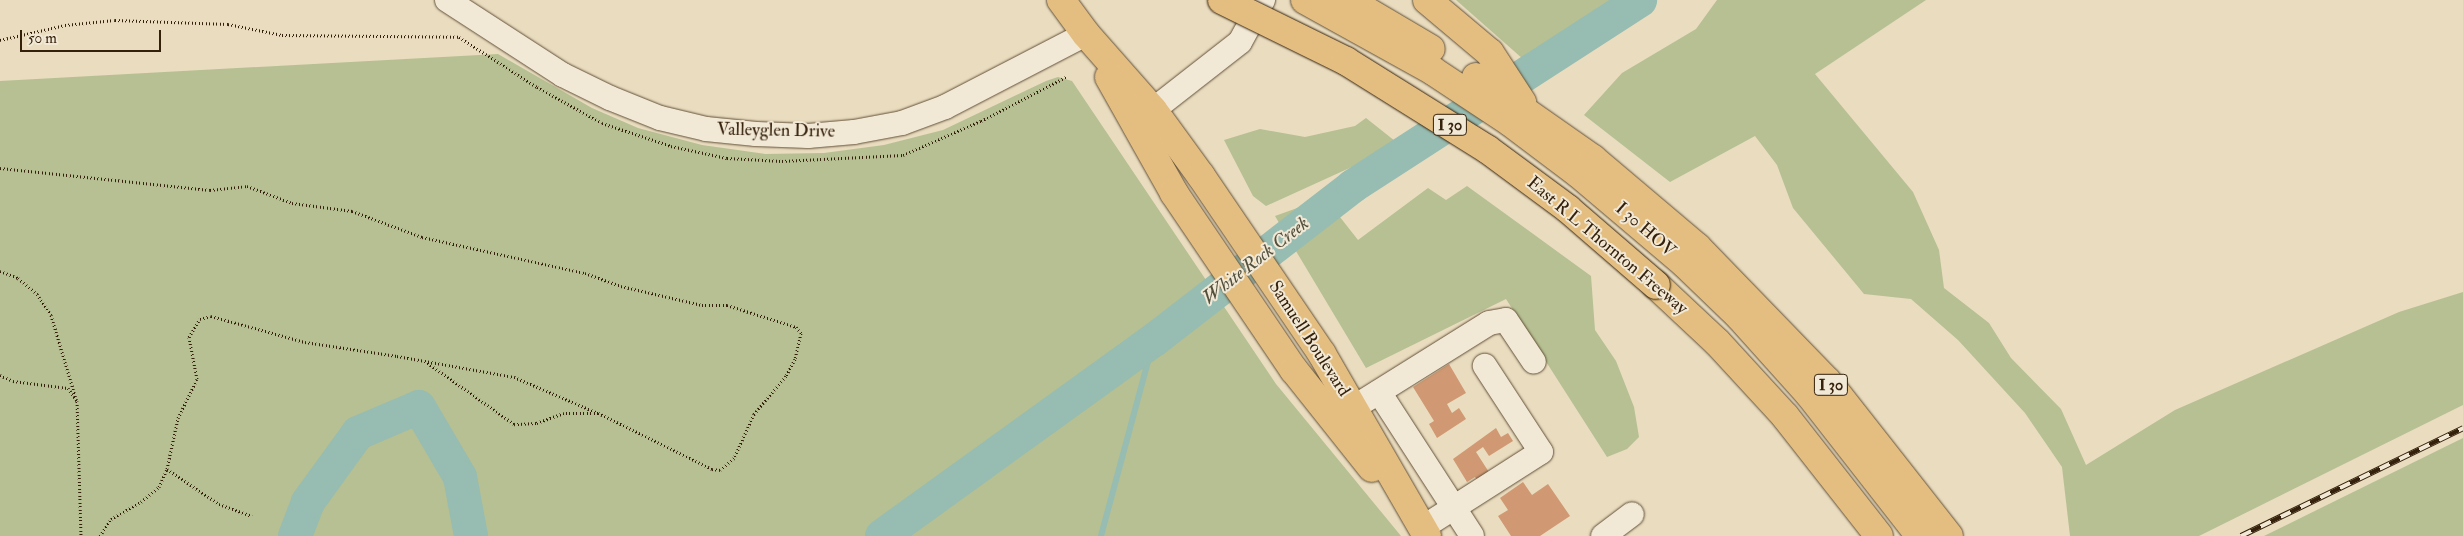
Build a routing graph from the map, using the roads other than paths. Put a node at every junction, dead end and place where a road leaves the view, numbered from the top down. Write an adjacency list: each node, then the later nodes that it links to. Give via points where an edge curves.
1 (447, 0): 8 (street, Valleyglen Drive, via 563,75 610,98 669,120 706,129 756,134 817,135 902,123 945,107)
2 (1061, 0): 8 (main road, Samuell Boulevard)
3 (1222, 0): 21 (main road, East R L Thornton Freeway / I 30, bridge, via 1346,61 1479,144 1568,209 1717,342 1785,416)
4 (1263, 0): 9 (street, via 1240,42)
5 (1305, 0): 11 (main road, I 30 HOV, via 1433,71 1510,122)
6 (1348, 0): 10 (main road, I 30)
7 (1427, 0): 10 (main road, via 1490,53)
8 (1086, 34): 9 (main road, Samuell Boulevard); 18 (main road, Samuell Boulevard, via 1174,193 1294,370 1426,536)
9 (1153, 110): 15 (main road, Samuell Boulevard, via 1322,354)
10 (1527, 110): 11 (main road, I 30, via 1593,159)
11 (1691, 256): 22 (main road, I 30 HOV, via 1809,394); 23 (main road, I 30, via 1827,380)
12 (1534, 362): 14 (street, via 1506,320 1489,323)
13 (1485, 366): 16 (street, via 1541,452)
14 (1379, 392): 15 (street); 16 (street)
15 (1353, 408): 18 (main road, Samuell Boulevard)
16 (1453, 509): 18 (street); 19 (street)
17 (1632, 514): 20 (street)
18 (1422, 528)
19 (1472, 536)
20 (1603, 536)
21 (1878, 536)
22 (1920, 536)
23 (1949, 536)

